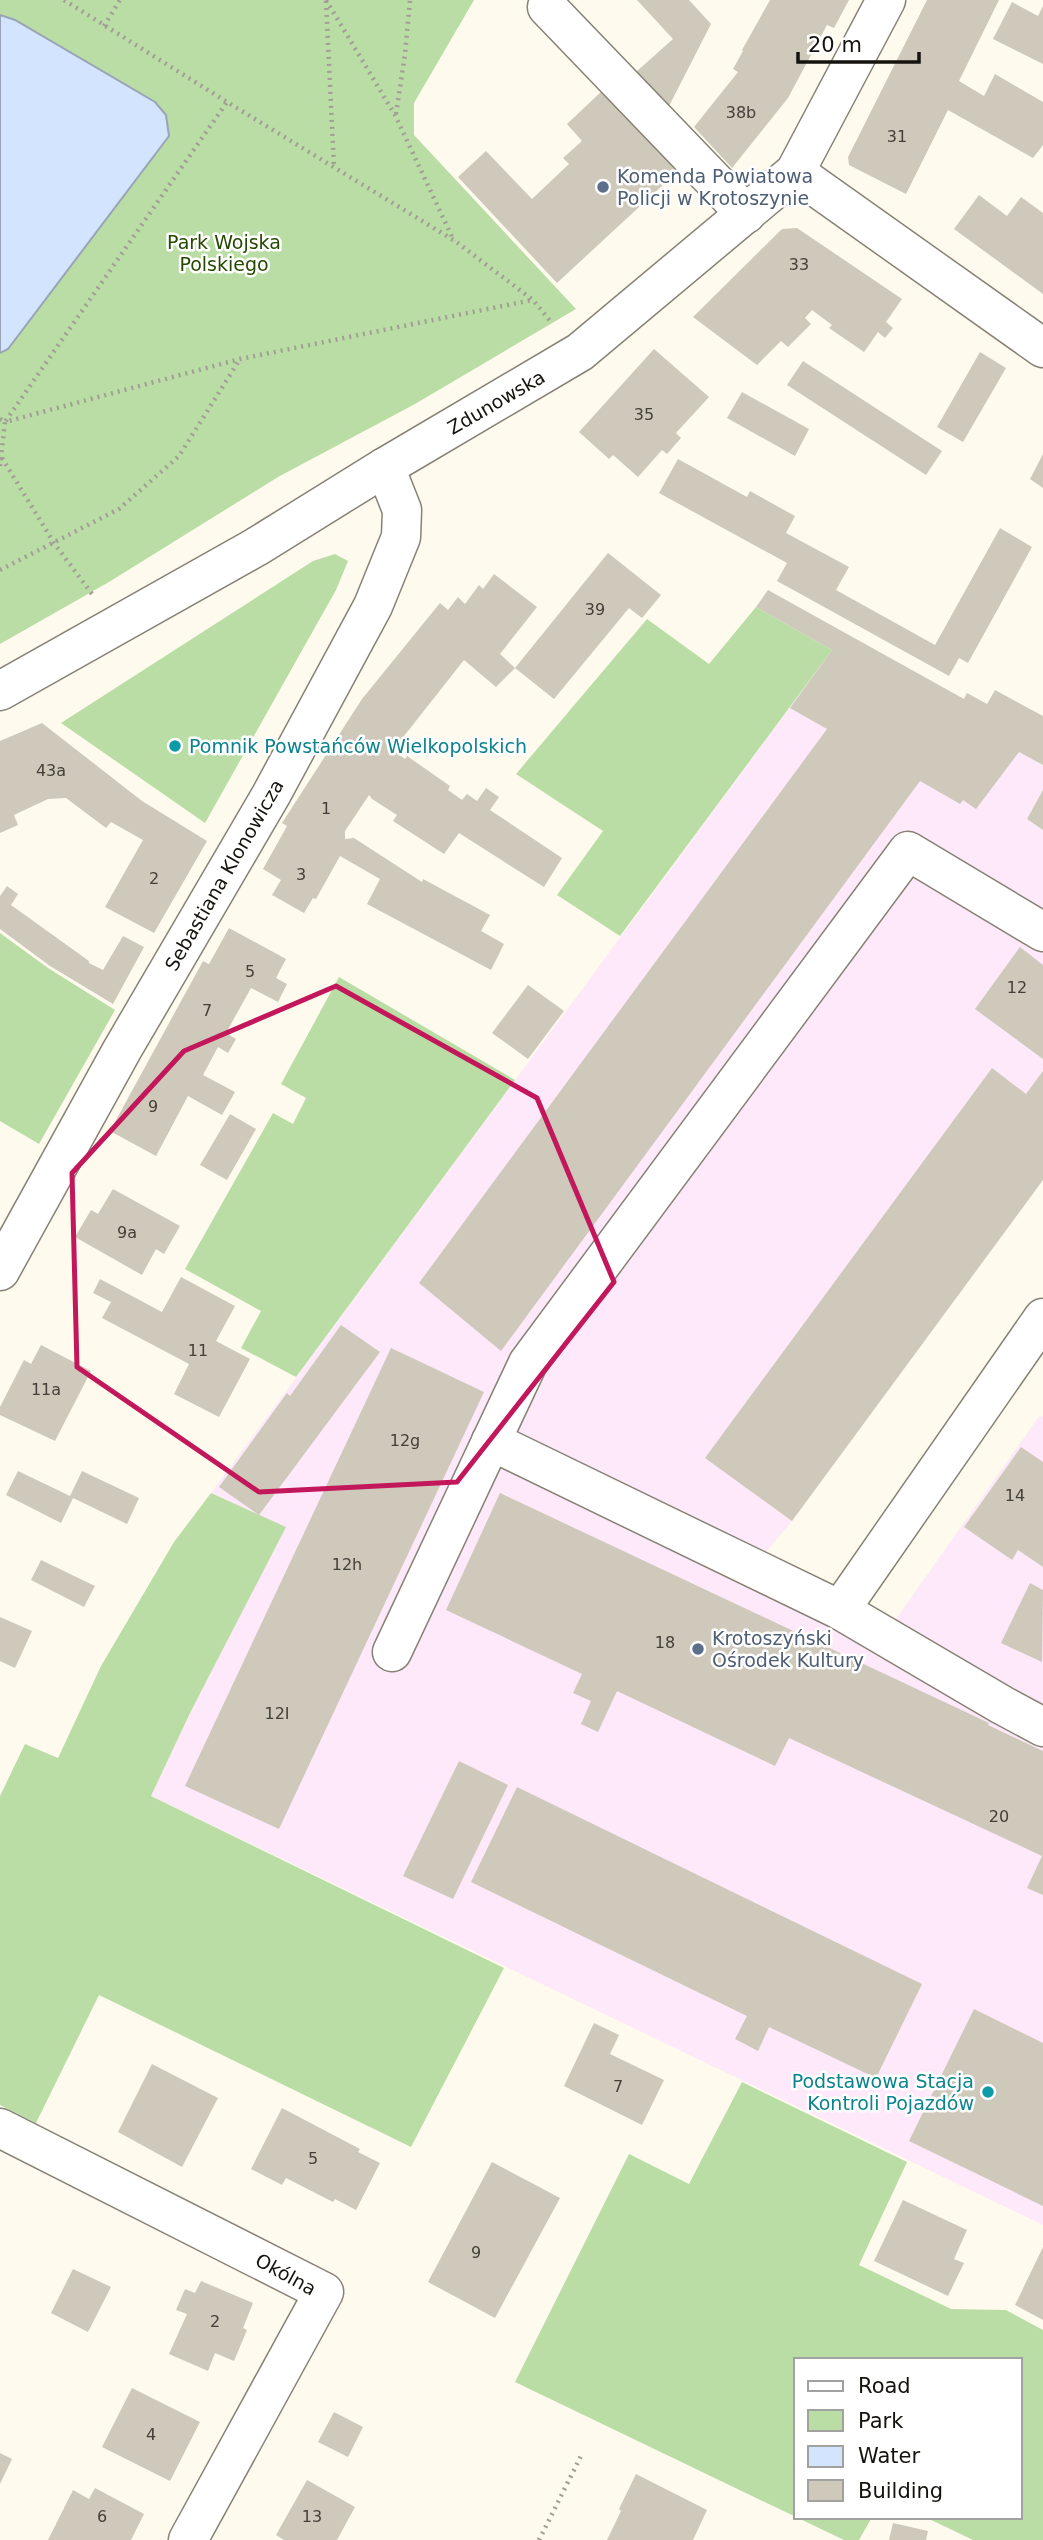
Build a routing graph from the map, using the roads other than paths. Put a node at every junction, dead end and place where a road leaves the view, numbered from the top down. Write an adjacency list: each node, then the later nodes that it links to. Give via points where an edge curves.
1 (886, 0): 3 (street, Zdunowska)
2 (547, 7): 4 (street)
3 (795, 172): 4 (street, Zdunowska); 5 (street)
4 (746, 214): 6 (street, Zdunowska, via 580,352)
5 (1043, 348)
6 (385, 467): 7 (street, Zdunowska, via 256,547); 9 (street, Sebastiana Klonowicza, via 402,510 401,537 373,606)
7 (0, 691)
8 (1043, 932): 11 (street, via 908,851 528,1363)
9 (0, 1271)
10 (1043, 1318): 12 (street)
11 (491, 1441): 12 (street); 13 (street)
12 (840, 1610): 14 (street)
13 (392, 1652)
14 (1043, 1727)
15 (0, 2128): 16 (street, Okólna, via 324,2292)
16 (188, 2540)

